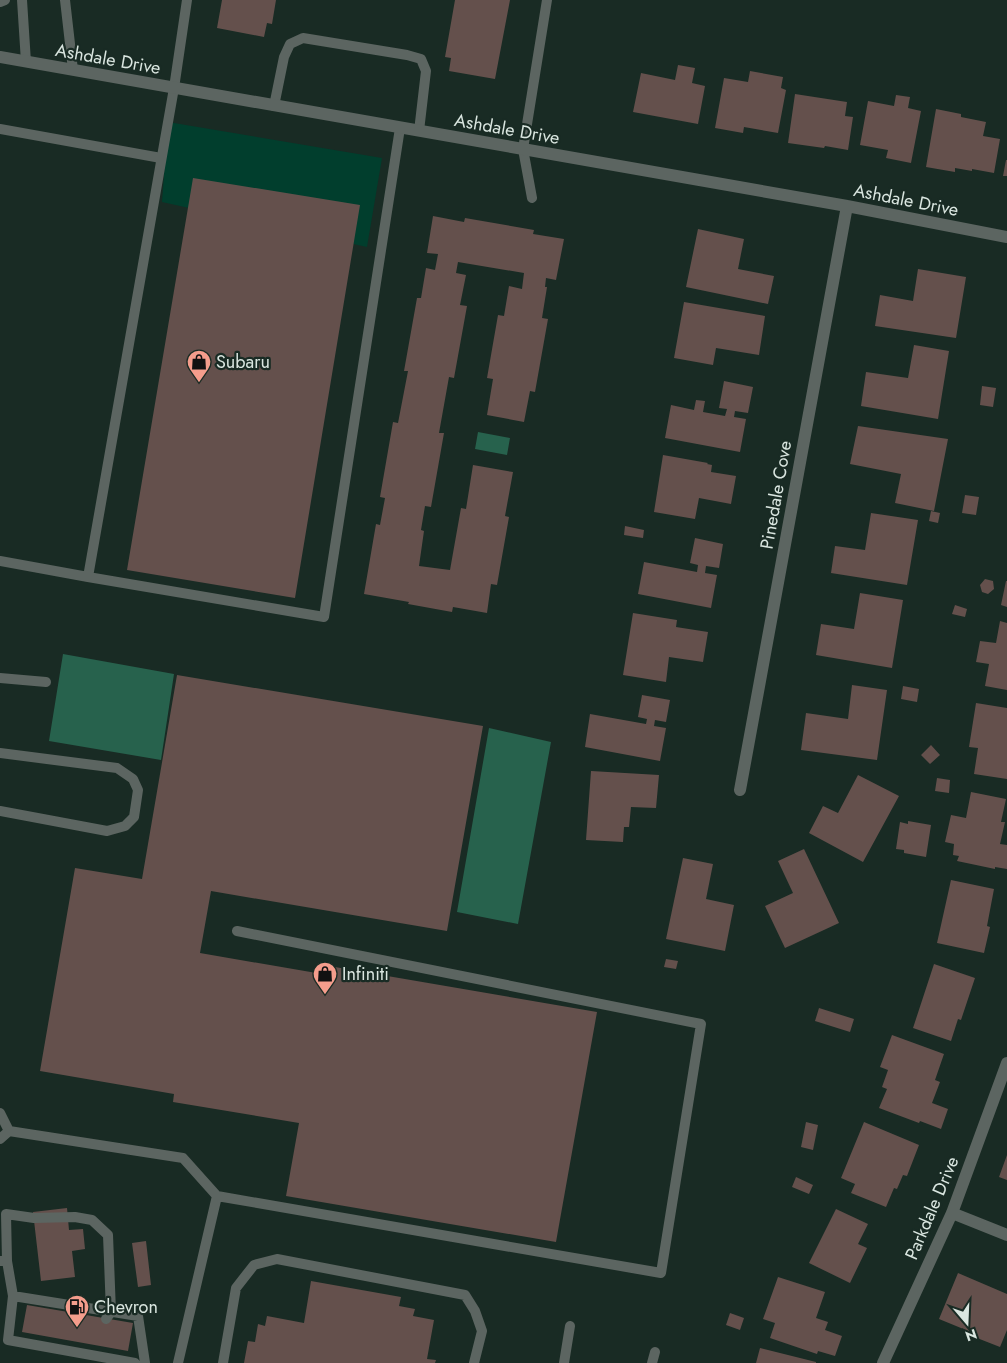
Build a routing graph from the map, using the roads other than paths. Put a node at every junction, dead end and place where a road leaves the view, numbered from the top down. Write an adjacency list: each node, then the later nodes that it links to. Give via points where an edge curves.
1 (5, 0): 6 (lane)
2 (22, 0): 8 (lane)
3 (65, 0): 9 (lane)
4 (187, 0): 10 (lane)
5 (547, 0): 15 (lane)
6 (0, 2)
7 (0, 57): 8 (street, Ashdale Drive)
8 (26, 62): 9 (street, Ashdale Drive)
9 (73, 70): 10 (street, Ashdale Drive)
10 (174, 88): 11 (street, Ashdale Drive); 16 (lane)
11 (274, 106): 12 (street, Ashdale Drive); 14 (lane, via 284,57 290,44 303,38 407,55 421,59 426,71)
12 (400, 128): 14 (street, Ashdale Drive); 21 (lane, via 324,618)
13 (0, 129): 16 (lane)
14 (419, 131): 15 (street, Ashdale Drive)
15 (523, 149): 17 (lane); 18 (street, Ashdale Drive)
16 (162, 158): 21 (lane)
17 (532, 198)
18 (847, 206): 19 (street, Ashdale Drive); 25 (street, Pinedale Cove)
19 (1007, 237)
20 (0, 560): 21 (lane)
21 (88, 577)
22 (0, 678): 23 (lane)
23 (46, 682)
24 (0, 753): 26 (lane, via 117,768 133,779 138,790 134,817 124,826 108,830)
25 (740, 790)
26 (0, 811)
27 (237, 932): 32 (lane, via 701,1024 661,1273)
28 (1007, 1063): 33 (street, Parkdale Drive)
29 (0, 1113): 30 (lane)
30 (8, 1131): 31 (lane); 32 (lane, via 183,1158)
31 (0, 1139)
32 (217, 1196): 44 (lane)
33 (952, 1213): 34 (street); 49 (street, Parkdale Drive)
34 (1007, 1235)
35 (4, 1261): 36 (lane); 37 (lane, via 6,1214 92,1220 108,1235)
36 (13, 1296): 37 (lane); 41 (lane, via 8,1340 46,1342)
37 (109, 1315): 43 (lane, via 138,1316)
38 (570, 1326): 47 (lane)
39 (103, 1346): 41 (lane)
40 (654, 1352): 48 (lane)
41 (102, 1357): 42 (lane)
42 (135, 1363)
43 (145, 1363)
44 (178, 1363)
45 (223, 1363): 46 (lane, via 236,1288 254,1265 277,1259 465,1294 482,1331)
46 (474, 1363)
47 (564, 1363)
48 (652, 1363)
49 (883, 1363)

